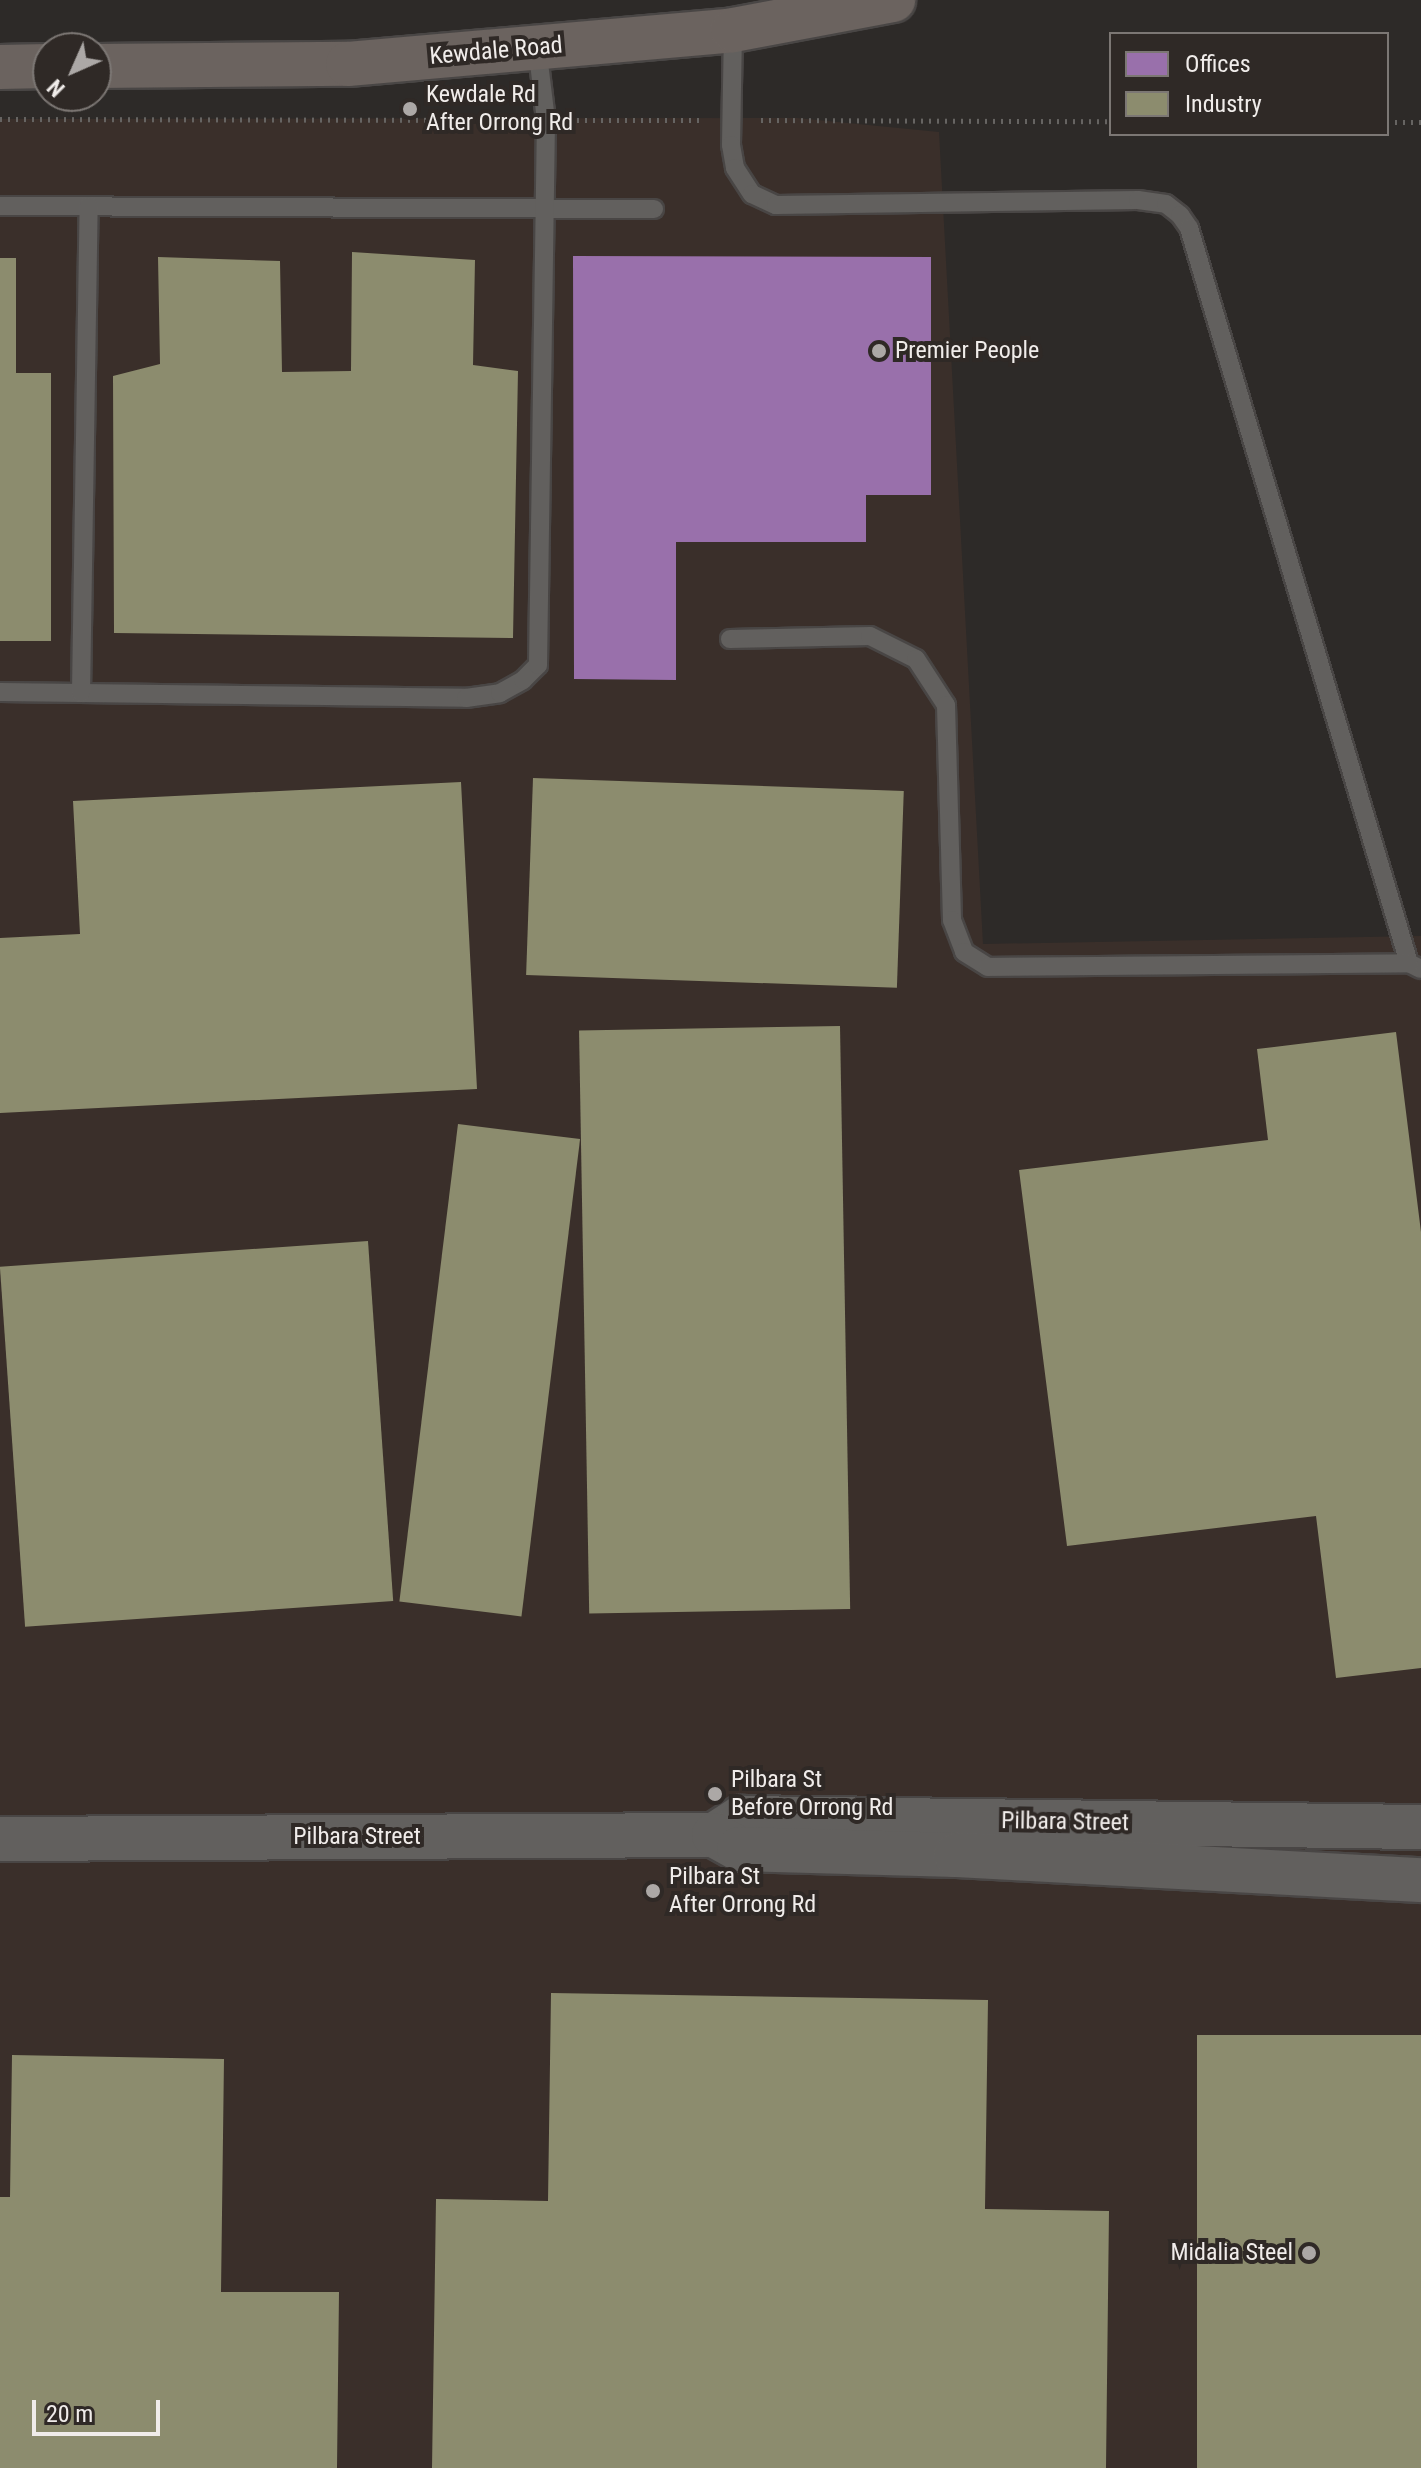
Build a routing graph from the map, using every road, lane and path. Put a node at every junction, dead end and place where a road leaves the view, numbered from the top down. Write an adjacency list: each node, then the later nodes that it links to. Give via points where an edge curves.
1 (893, 0): 2 (main road, Kewdale Road)
2 (733, 30): 3 (main road, Kewdale Road); 16 (lane, via 735,168 752,194 776,205 1138,200 1166,204 1180,215 1189,228)
3 (537, 47): 5 (main road, Kewdale Road, via 348,64); 11 (lane, via 546,120)
4 (32, 66): 6 (main road)
5 (112, 66)
6 (0, 67)
7 (1389, 122): 8 (path)
8 (1421, 122)
9 (0, 206): 10 (lane)
10 (89, 206): 11 (lane); 15 (lane)
11 (546, 208): 12 (lane); 15 (lane, via 538,665 500,693 466,698)
12 (654, 209)
13 (730, 639): 16 (lane, via 870,636 916,659 946,705 952,920 964,952 988,967)
14 (0, 692): 15 (lane)
15 (81, 693)
16 (1415, 966)
17 (1421, 1827): 18 (main road, Pilbara Street, via 741,1818)
18 (714, 1835): 19 (main road, Pilbara Street); 20 (main road, Pilbara Street, via 739,1849)
19 (0, 1839)
20 (1421, 1880)

